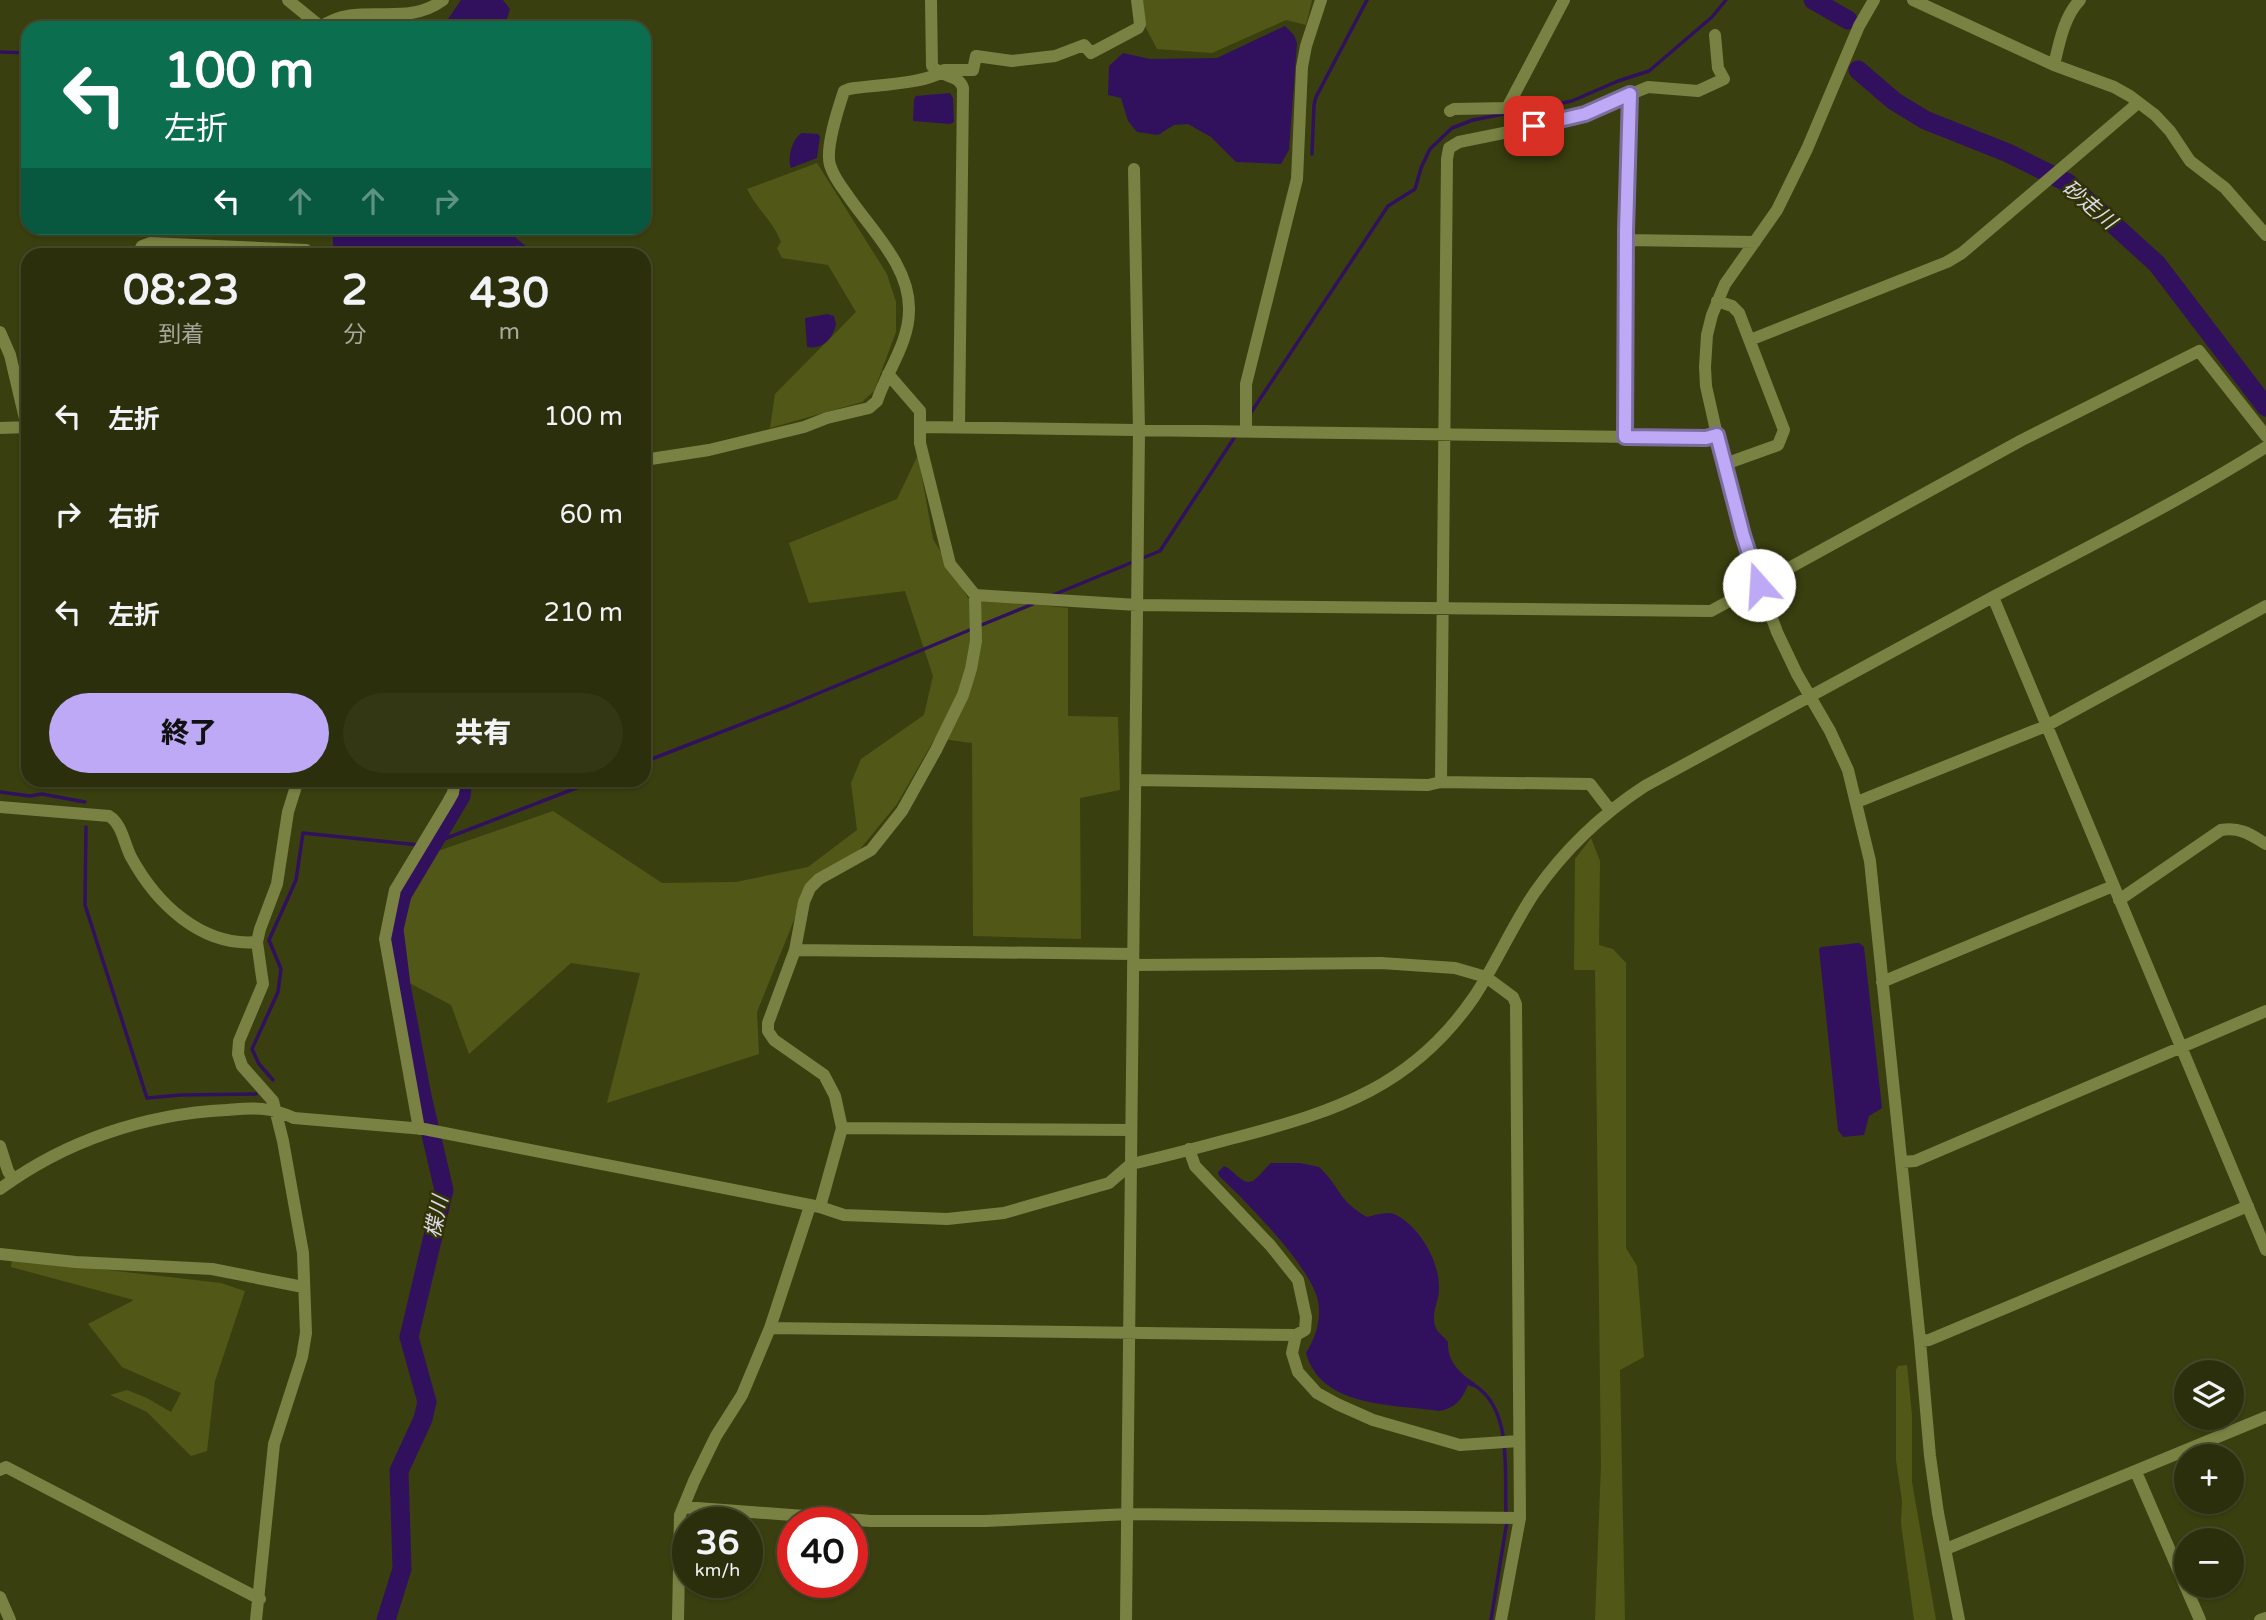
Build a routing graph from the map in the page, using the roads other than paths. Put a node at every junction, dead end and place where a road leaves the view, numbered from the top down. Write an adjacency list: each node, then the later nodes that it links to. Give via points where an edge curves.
1 (288, 0): 11 (street)
2 (443, 0): 10 (street, via 408,15)
3 (931, 0): 15 (street, via 932,66)
4 (1138, 0): 15 (street, via 1138,28 1091,53 1084,45 1055,56 1012,61 976,57 974,70 944,69)
5 (1321, 0): 35 (street, via 1302,67 1297,178 1246,384)
6 (1564, 0): 18 (street, via 1508,112)
7 (1874, 0): 22 (street, via 1807,149 1777,210)
8 (1913, 0): 14 (street)
9 (2080, 0): 14 (street, via 2067,20)
10 (372, 7): 12 (street)
11 (314, 21)
12 (334, 21)
13 (1715, 35): 16 (street, via 1718,68 1724,79 1698,91 1648,87)
14 (2054, 65): 17 (street, via 2114,87)
15 (940, 74): 28 (street, via 925,80 846,89 829,150 834,175 896,260 908,295 906,334); 32 (street, via 957,78 963,88)
16 (1630, 94): 21 (street); 36 (street, via 1585,114 1449,148)
17 (2138, 103): 20 (street, via 2155,115 2190,161 2225,188); 27 (street, via 1941,266)
18 (1450, 111)
19 (1134, 169): 34 (street)
20 (2266, 235)
21 (1626, 240): 22 (street); 39 (street)
22 (1755, 242): 25 (street)
23 (141, 248): 24 (street, via 150,243)
24 (261, 248)
25 (1717, 301): 27 (street, via 1738,311); 37 (street, via 1705,360)
26 (0, 332): 29 (street)
27 (1750, 340): 42 (street, via 1784,423 1783,436 1770,449)
28 (888, 374): 31 (street, via 920,411); 41 (street, via 877,401 869,408 709,450)
29 (21, 402)
30 (21, 427): 33 (street)
31 (920, 427): 32 (street); 44 (street, via 950,564)
32 (959, 427): 34 (street)
33 (0, 428)
34 (1139, 431): 35 (street); 46 (street)
35 (1246, 431): 36 (street)
36 (1445, 433): 39 (street); 48 (street)
37 (1717, 435): 39 (street); 42 (street)
38 (2266, 436): 43 (street, via 2199,351 2022,440)
39 (1625, 437)
40 (2266, 447): 45 (street)
41 (651, 459)
42 (1725, 464): 43 (street)
43 (1759, 585): 48 (street, via 1704,611); 49 (street)
44 (975, 594): 46 (street); 62 (street, via 976,641 971,669 936,750 902,811 871,850 810,888)
45 (1993, 597): 49 (street); 50 (street)
46 (1137, 605): 48 (street); 51 (street)
47 (2266, 606): 50 (street)
48 (1443, 609): 52 (street)
49 (1810, 695): 55 (street, via 1840,751); 57 (street, via 1645,786)
50 (2046, 726): 55 (street); 59 (street)
51 (1136, 780): 52 (street); 63 (street)
52 (1441, 782): 57 (street, via 1590,784)
53 (296, 787): 61 (street, via 277,884)
54 (454, 787): 70 (street, via 395,890 385,939)
55 (1857, 802): 65 (street, via 1870,861)
56 (0, 807): 61 (street, via 116,820 130,855 161,901 207,934 238,944)
57 (1611, 810): 64 (street, via 1585,833 1534,894)
58 (2266, 844): 60 (street, via 2245,831 2221,830)
59 (2113, 886): 60 (street); 65 (street)
60 (2119, 900): 67 (street)
61 (257, 942): 68 (street, via 263,984 243,1028 238,1054 242,1066)
62 (795, 950): 63 (street); 69 (street, via 768,1031 824,1075 835,1096)
63 (1133, 960): 64 (street, via 1381,963 1455,968); 71 (street)
64 (1486, 977): 73 (street, via 1437,1042 1375,1089 1307,1119); 89 (street, via 1516,1004)
65 (1882, 982): 74 (street)
66 (2266, 1011): 67 (street)
67 (2182, 1046): 74 (street, via 1915,1161); 79 (street)
68 (276, 1109): 70 (street, via 293,1118); 76 (street, via 202,1111 137,1123 82,1142); 83 (street, via 301,1243)
69 (842, 1128): 71 (street); 78 (street)
70 (421, 1129): 78 (street)
71 (1131, 1130): 75 (street)
72 (0, 1146): 76 (street)
73 (1189, 1149): 75 (street); 86 (street, via 1195,1166 1298,1280 1306,1317 1305,1330)
74 (1902, 1162): 87 (street)
75 (1130, 1164): 78 (street, via 1109,1183 1004,1213 947,1219 844,1215); 85 (street)
76 (13, 1179): 77 (street)
77 (0, 1189)
78 (815, 1206): 84 (street)
79 (2248, 1206): 80 (street); 87 (street)
80 (2261, 1225): 81 (street)
81 (2266, 1250)
82 (0, 1254): 83 (street, via 212,1269)
83 (303, 1287): 99 (street, via 306,1333 274,1444)
84 (770, 1328): 85 (street); 92 (street, via 742,1395 716,1436)
85 (1128, 1333): 86 (street); 94 (street)
86 (1296, 1335): 89 (street, via 1292,1353 1298,1372 1337,1404 1373,1420 1460,1445)
87 (1920, 1341): 96 (street, via 1930,1456)
88 (2266, 1417): 91 (street)
89 (1519, 1441): 95 (street)
90 (0, 1470): 99 (street, via 6,1467)
91 (2136, 1472): 96 (street); 107 (street)
92 (684, 1507)
93 (763, 1513): 94 (street, via 871,1521)
94 (1128, 1514): 95 (street); 104 (street)
95 (1520, 1518): 105 (street)
96 (1946, 1549): 106 (street)
97 (0, 1597): 101 (street)
98 (678, 1598): 103 (street)
99 (260, 1599): 102 (street)
100 (2266, 1618): 108 (street)
101 (10, 1620)
102 (256, 1620)
103 (678, 1620)
104 (1126, 1620)
105 (1502, 1620)
106 (1959, 1620)
107 (2200, 1620)
108 (2260, 1620)

